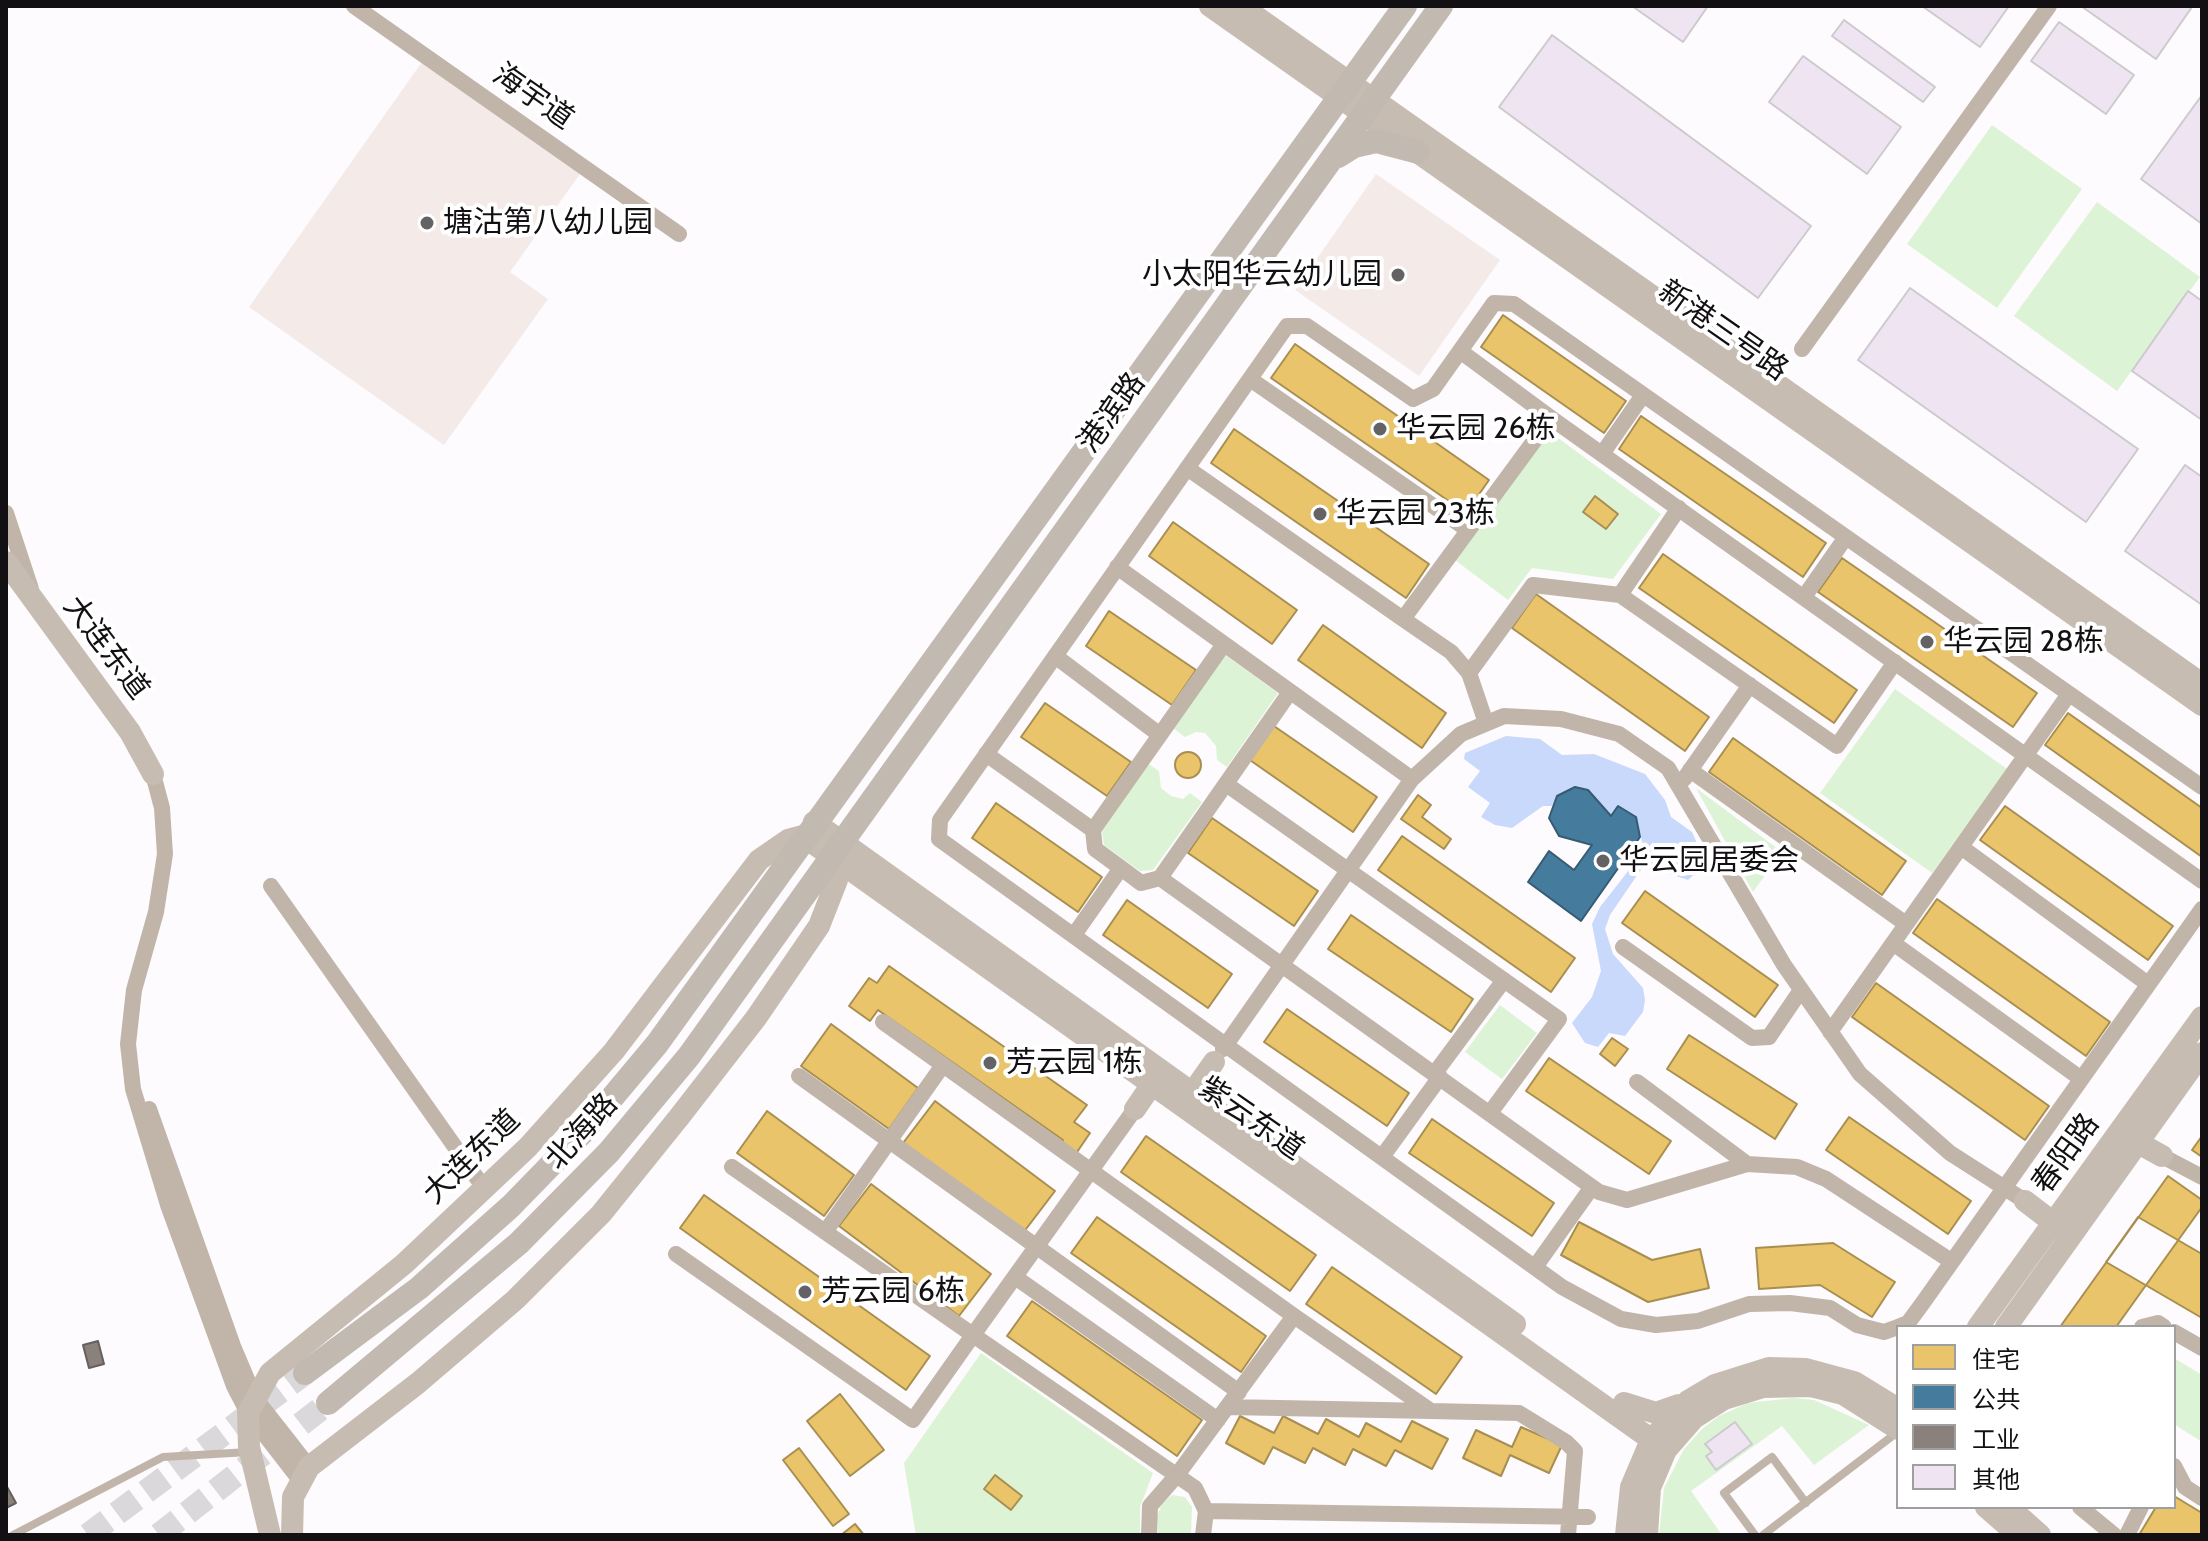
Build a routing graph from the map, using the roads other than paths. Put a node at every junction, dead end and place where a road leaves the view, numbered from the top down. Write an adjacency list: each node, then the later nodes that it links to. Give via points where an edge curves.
1 (354, 6): 2 (street, 海宇道, via 681,232)
2 (366, 6)
3 (1210, 6): 8 (main road, 新港三号路)
4 (1241, 6): 8 (main road, 新港三号路)
5 (1405, 6): 8 (main road, 港滨路)
6 (1441, 6): 9 (main road, 港滨路)
7 (2049, 6): 13 (street)
8 (1344, 89): 9 (main road, 新港三号路); 11 (main road, 港滨路)
9 (1370, 108): 10 (main road, 新港三号路); 11 (main road, via 1329,126); 12 (main road, 港滨路)
10 (1423, 145): 12 (main road, via 1366,142); 34 (main road, 新港三号路); 38 (main road, 新港三号路)
11 (1303, 146): 49 (main road, 港滨路)
12 (1330, 163): 52 (main road, 港滨路)
13 (1802, 349)
14 (1460, 351): 15 (street, via 1433,389 1413,399 1307,326 1287,326); 16 (street, via 1494,303 1514,304); 17 (street)
15 (1250, 379): 19 (street); 22 (street)
16 (1643, 395): 18 (street); 23 (street)
17 (1551, 418): 18 (street); 22 (street)
18 (1602, 454): 20 (street)
19 (1187, 468): 25 (street); 29 (street)
20 (1679, 508): 26 (street); 27 (street)
21 (6, 513): 28 (street)
22 (1468, 530): 29 (street)
23 (1846, 537): 27 (street); 37 (street)
24 (6, 562): 28 (main road, 大连东道)
25 (1117, 567): 30 (street); 31 (street)
26 (1620, 595): 33 (street, via 1533,585); 35 (street)
27 (1804, 597): 32 (street)
28 (37, 606): 44 (main road, 大连东道, via 130,732)
29 (1403, 619): 33 (street, via 1451,652)
30 (1224, 644): 36 (street); 40 (street)
31 (1055, 656): 40 (street); 41 (street)
32 (1895, 662): 35 (street, via 1837,746); 42 (street)
33 (1469, 673): 39 (street)
34 (2202, 684)
35 (1750, 685): 43 (street)
36 (1290, 692): 45 (street); 46 (street)
37 (2069, 694): 42 (street); 48 (street)
38 (2202, 705)
39 (1486, 723): 45 (street, via 1461,734); 47 (street, via 1504,716 1561,719 1619,734 1668,768)
40 (1160, 735): 50 (street)
41 (986, 754): 50 (street); 60 (street, via 940,820 939,839)
42 (2026, 756): 51 (street); 56 (street)
43 (1690, 770): 47 (street); 59 (street)
44 (153, 774): 112 (street, via 169,799 173,855 166,912 140,1016 139,1066 151,1116)
45 (1412, 779): 54 (street)
46 (1226, 784): 54 (street); 55 (street)
47 (1679, 787): 66 (street)
48 (2202, 787)
49 (808, 829): 52 (main road, 紫云东道); 92 (main road, 大连东道, via 759,860 614,1051); 109 (main road, 北海路, via 657,1044 569,1148 419,1288)
50 (1093, 830): 53 (street, via 1095,849)
51 (1961, 847): 59 (street); 65 (street)
52 (838, 849): 76 (main road, 紫云东道); 111 (main road, 北海路, via 689,1056 609,1152 519,1243); 121 (main road, via 832,898 806,947 601,1214 515,1300)
53 (1121, 868): 55 (street, via 1141,883); 60 (street)
54 (1349, 871): 63 (street); 64 (street)
55 (1160, 878): 63 (street)
56 (2202, 881)
57 (271, 886): 92 (street)
58 (2202, 909): 65 (street)
59 (1906, 924): 61 (street)
60 (1074, 935): 70 (street)
61 (1893, 943): 69 (street); 77 (street)
62 (1623, 947): 66 (street, via 1752,1038 1769,1037)
63 (1283, 964): 70 (street); 74 (street)
64 (1504, 980): 74 (street); 81 (street, via 1559,1019)
65 (2148, 984): 77 (street)
66 (1801, 990): 69 (street)
67 (2202, 1017): 82 (main road, 春阳路)
68 (883, 1022): 73 (street)
69 (1830, 1032): 91 (street, via 1860,1074 1950,1153)
70 (1227, 1043): 72 (street); 85 (street)
71 (2202, 1053): 82 (main road, 春阳路)
72 (1214, 1062): 79 (main road)
73 (943, 1065): 83 (street); 88 (street)
74 (1438, 1075): 81 (street); 85 (street)
75 (799, 1076): 83 (street)
76 (1156, 1077): 79 (main road, 紫云东道); 80 (main road)
77 (2080, 1078): 91 (street)
78 (1637, 1082): 86 (street)
79 (1188, 1099): 113 (main road, 紫云东道)
80 (1135, 1109): 88 (street)
81 (1490, 1113): 90 (street)
82 (2128, 1138): 84 (main road); 94 (main road, 春阳路)
83 (889, 1141): 95 (street); 96 (street)
84 (2162, 1156): 89 (street)
85 (1382, 1157): 99 (street)
86 (1747, 1164): 90 (street, via 1627,1200); 98 (street, via 1797,1167 1826,1179)
87 (732, 1167): 95 (street)
88 (1091, 1170): 96 (street); 101 (street)
89 (2202, 1177)
90 (1592, 1187): 99 (street)
91 (2002, 1187): 93 (street); 98 (street)
92 (484, 1188): 112 (main road, 大连东道, via 404,1264 270,1373)
93 (2025, 1201): 94 (main road)
94 (2062, 1229): 103 (main road, 春阳路); 104 (main road, 春阳路)
95 (825, 1232): 107 (street)
96 (1036, 1247): 100 (street); 110 (street)
97 (676, 1254): 107 (street, via 913,1420)
98 (1951, 1261): 102 (street)
99 (1535, 1267): 105 (street, via 1621,1319 1656,1325 1698,1321 1749,1304 1790,1303 1830,1308 1857,1325 1884,1332)
100 (1015, 1277): 107 (street); 116 (street)
101 (1294, 1316): 110 (street); 115 (street)
102 (1903, 1325)
103 (1980, 1325)
104 (2007, 1325)
105 (1896, 1328)
106 (2176, 1333): 108 (street)
107 (973, 1335): 122 (street)
108 (2202, 1348)
109 (305, 1373)
110 (1239, 1392): 116 (street)
111 (328, 1403)
112 (252, 1406): 119 (main road); 121 (street)
113 (1621, 1409): 114 (main road); 118 (main road, 紫云东道)
114 (1691, 1409): 117 (main road, via 1743,1392 1795,1384 1843,1394); 118 (main road)
115 (1431, 1411): 116 (street); 130 (street, via 1519,1413 1566,1442 1575,1451)
116 (1223, 1413): 122 (street)
117 (1891, 1420): 124 (lane)
118 (1662, 1436): 138 (main road, via 1631,1487); 139 (main road, via 1650,1488)
119 (249, 1452): 132 (lane, via 163,1457); 133 (main road)
120 (2176, 1470): 123 (street, via 2185,1487)
121 (304, 1474): 134 (main road, via 290,1521)
122 (1177, 1475): 129 (street, via 1195,1488); 135 (street, via 1150,1506)
123 (2202, 1498)
124 (1806, 1503): 140 (lane, via 1772,1457 1724,1493); 141 (lane)
125 (1988, 1509): 142 (main road)
126 (2010, 1509): 143 (main road)
127 (2082, 1509): 144 (street)
128 (2140, 1509): 145 (street)
129 (1206, 1511): 130 (street); 136 (street)
130 (1568, 1516): 131 (street); 137 (street)
131 (1588, 1517)
132 (13, 1535)
133 (270, 1535)
134 (292, 1535)
135 (1149, 1535)
136 (1203, 1535)
137 (1568, 1535)
138 (1626, 1535)
139 (1647, 1535)
140 (1755, 1535)
141 (1763, 1535)
142 (2018, 1535)
143 (2040, 1535)
144 (2114, 1535)
145 (2127, 1535)

